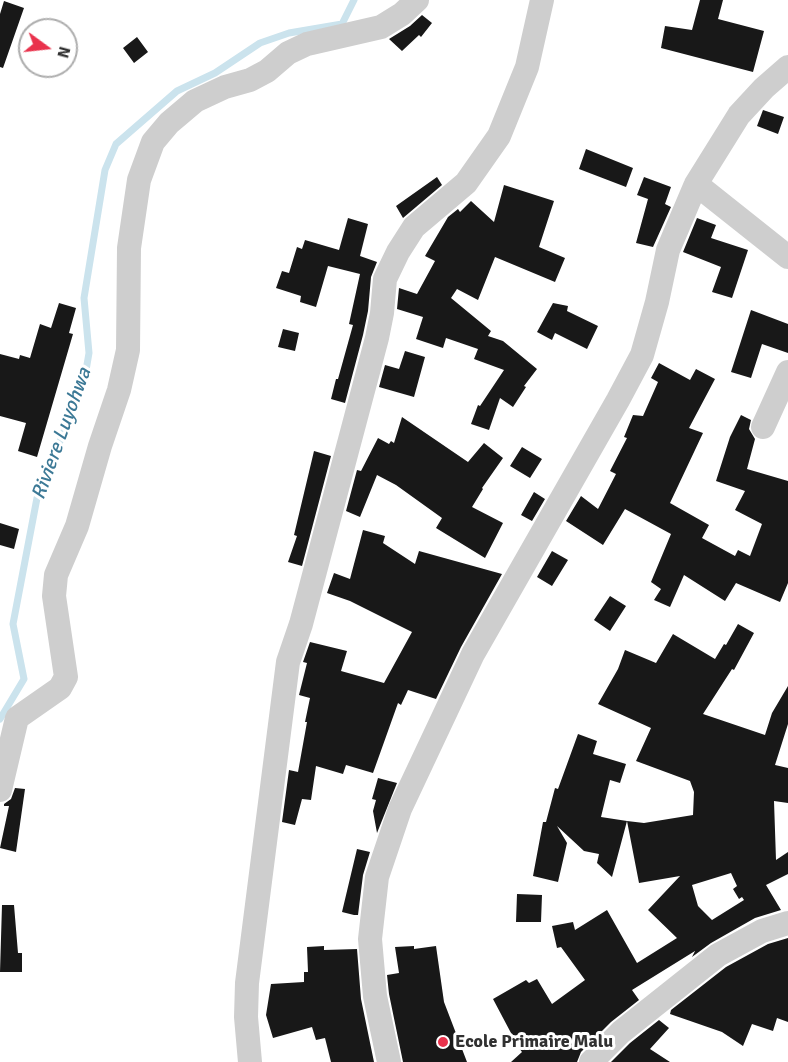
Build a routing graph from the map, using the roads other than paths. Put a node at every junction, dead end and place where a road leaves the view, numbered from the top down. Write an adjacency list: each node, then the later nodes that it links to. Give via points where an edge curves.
1 (417, 0): 8 (street, via 381,27 307,44 250,80 195,101 153,142 139,180 129,248 126,360 77,526 56,575 54,596 66,677 60,688 17,718)
2 (542, 0): 10 (street, via 527,67 499,136 466,183 414,227 385,279 377,338 302,624 288,662 248,983)
3 (788, 67): 4 (street, via 739,115)
4 (696, 184): 5 (street); 11 (street, via 668,250 642,355 473,654 400,809 377,877 370,939 375,996)
5 (788, 256)
6 (788, 372): 7 (street)
7 (763, 428)
8 (0, 790)
9 (788, 923): 12 (street, via 762,931 718,955 621,1032)
10 (250, 1062)
11 (389, 1062)
12 (591, 1062)

